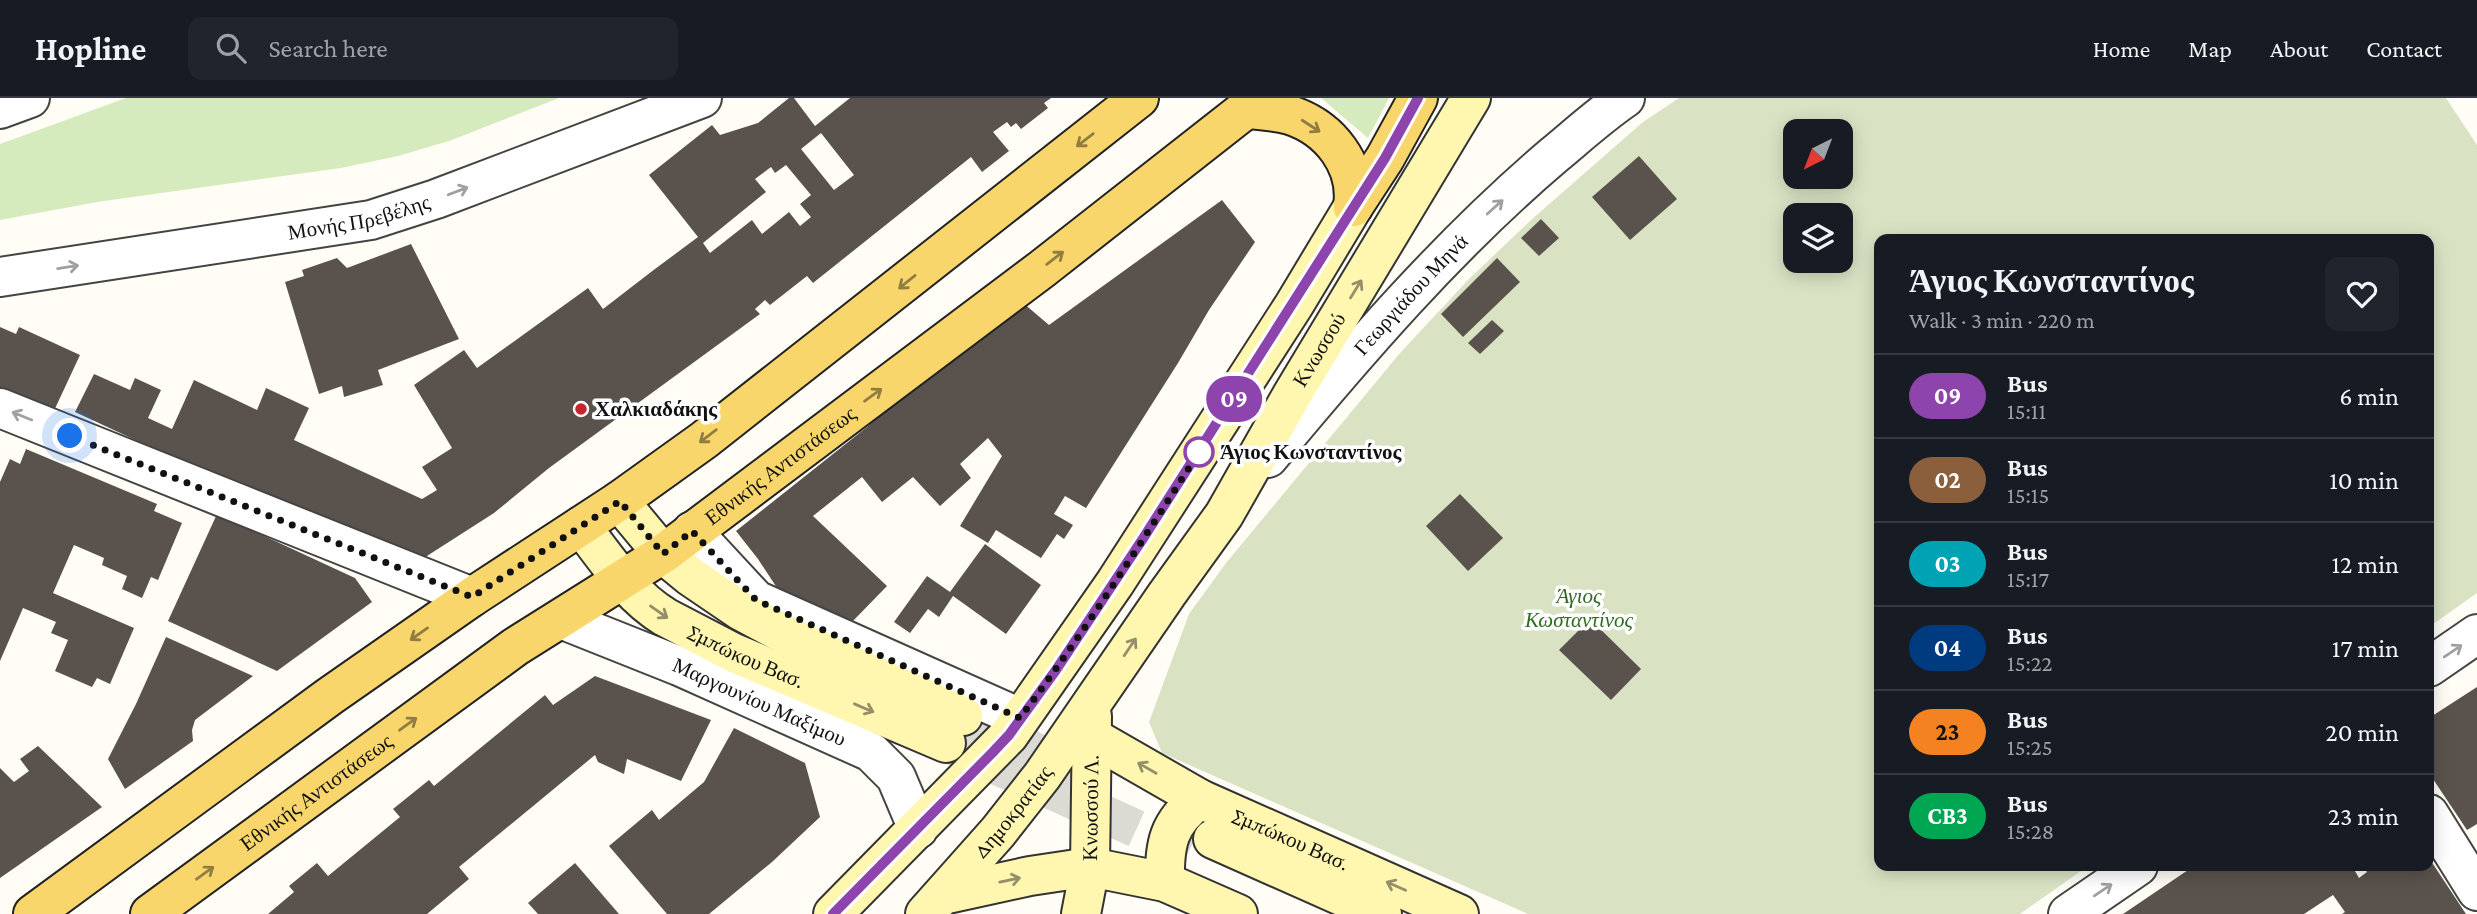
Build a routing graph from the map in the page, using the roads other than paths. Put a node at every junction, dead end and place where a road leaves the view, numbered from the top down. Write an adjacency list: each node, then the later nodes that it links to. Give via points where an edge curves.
1 (30, 98): 8 (street)
2 (702, 98): 10 (street, Μονής Πρεβέλης, one-way to 2, via 371,220)
3 (1139, 98): 12 (main road, one-way to 12)
4 (1418, 98): 9 (main road)
5 (1471, 98): 13 (main road, Κνωσσού, one-way to 5)
6 (1625, 98): 13 (street, Γεωργιάδου Μηνά, one-way to 6, via 1335,377 1429,272 1502,201)
7 (1253, 104): 9 (main road, one-way to 9, via 1300,119 1329,140 1346,160 1352,176); 15 (main road, Εθνικής Αντιστάσεως, one-way to 7, via 1042,269)
8 (0, 109)
9 (1353, 207): 21 (main road, via 1122,572)
10 (0, 277)
11 (0, 408): 17 (street, one-way to 11)
12 (620, 501): 14 (main road); 15 (main road, Σμπώκου Βασ.)
13 (1224, 515): 22 (main road, Κνωσσού, one-way to 13, via 1167,594)
14 (581, 526): 16 (main road, Σμπώκου Βασ.); 17 (main road)
15 (677, 542): 16 (main road, Εθνικής Αντιστάσεως); 16 (main road, Σμπώκου Βασ., one-way to 15, via 654,611 699,637 954,729 754,619 691,577); 21 (street, via 756,600)
16 (623, 580): 18 (main road, Εθνικής Αντιστάσεως)
17 (472, 597): 31 (main road, one-way to 31)
18 (561, 619): 25 (street, Μαργουνίου Μαξίμου, via 870,752 896,777); 32 (main road, Εθνικής Αντιστάσεως, one-way to 18, via 515,647)
19 (2477, 634): 20 (street, one-way to 19)
20 (2434, 664)
21 (1020, 718): 25 (main road)
22 (1092, 720): 23 (main road, Σμπώκου Βασ., one-way to 22); 26 (main road, Κνωσσού Λ.); 30 (main road, Δημοκρατίας)
23 (1200, 799): 28 (main road, via 1186,808 1170,829); 38 (main road, Σμπώκου Βασ., one-way to 23)
24 (2434, 822): 29 (street)
25 (918, 830): 33 (main road)
26 (1090, 867): 28 (main road); 30 (main road, one-way to 26, via 1030,876); 34 (main road, Κνωσσού Λ.)
27 (2131, 871): 39 (street, one-way to 27)
28 (1165, 882): 35 (main road)
29 (2477, 891)
30 (934, 904)
31 (33, 914)
32 (150, 914)
33 (833, 914)
34 (1081, 914)
35 (1238, 914)
36 (1329, 914): 37 (main road, Σμπώκου Βασ., via 1209,849)
37 (1382, 914)
38 (1459, 914)
39 (2068, 914)

